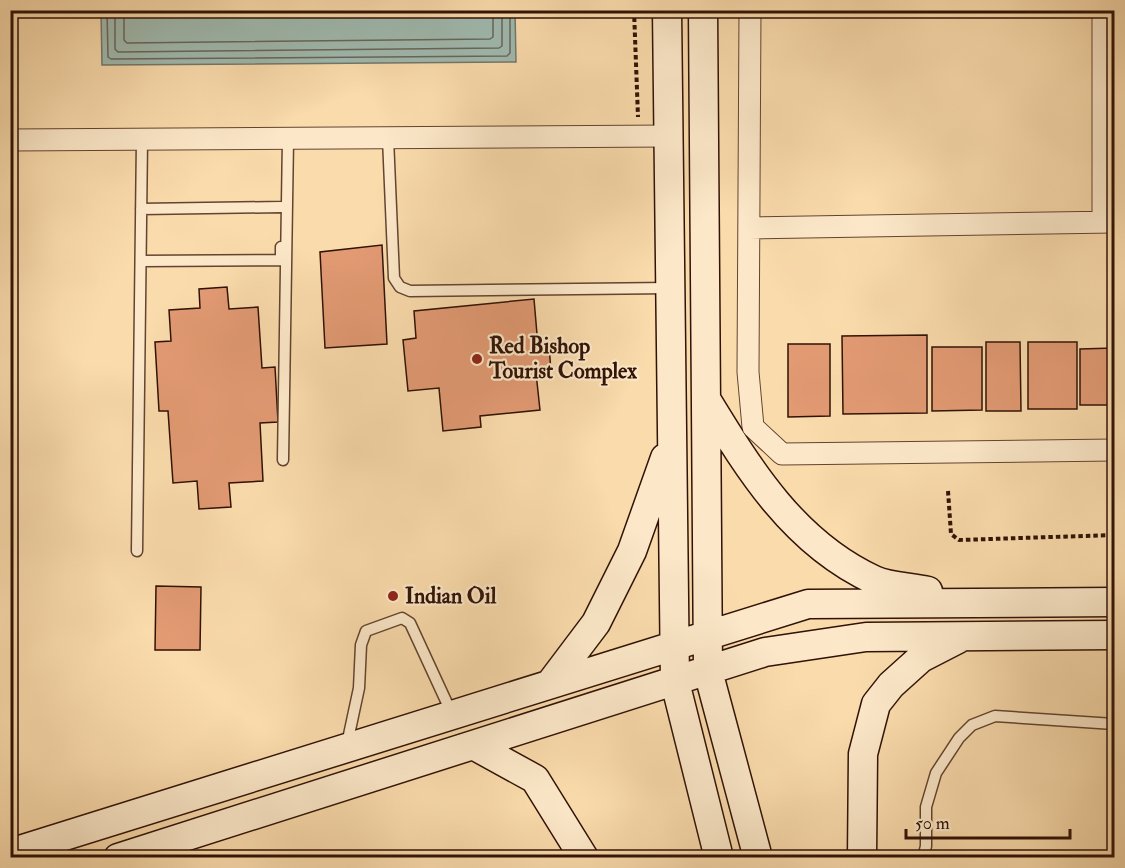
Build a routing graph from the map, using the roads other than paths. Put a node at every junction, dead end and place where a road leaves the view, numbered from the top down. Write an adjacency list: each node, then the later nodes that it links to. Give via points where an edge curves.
1 (668, 10): 5 (street)
2 (703, 10): 16 (street)
3 (750, 10): 13 (street)
4 (1103, 10): 12 (street)
5 (669, 136): 6 (street); 15 (street)
6 (388, 138): 8 (street); 15 (lane, via 393,278 400,287 410,291)
7 (142, 139): 8 (street); 9 (street); 11 (lane)
8 (285, 139): 10 (lane); 19 (lane)
9 (10, 140)
10 (281, 207): 11 (lane); 14 (lane, via 281,260)
11 (141, 209): 14 (lane)
12 (1109, 222): 13 (street)
13 (749, 228): 18 (street, via 748,372 753,427 782,454)
14 (141, 261): 20 (lane)
15 (670, 288): 17 (street)
16 (706, 399): 21 (street, via 752,474 813,542 875,581); 23 (street)
17 (672, 438): 26 (street); 29 (street, via 617,582 596,623)
18 (1114, 450)
19 (283, 460)
20 (137, 551)
21 (992, 602): 22 (street); 23 (street, via 808,604)
22 (1114, 602)
23 (707, 635): 26 (street); 27 (street)
24 (1114, 635): 25 (street)
25 (963, 636): 27 (street, via 866,637 765,652); 39 (street, via 921,658 876,704 863,754)
26 (674, 646): 28 (street); 29 (street)
27 (708, 671): 28 (street); 38 (street)
28 (675, 682): 32 (street); 37 (street)
29 (550, 684): 30 (street)
30 (452, 714): 33 (street); 33 (lane, via 410,623 402,618 389,621 366,631 361,645 359,688)
31 (1114, 724): 40 (lane, via 994,716 972,725 936,773 926,807)
32 (475, 746): 35 (street); 36 (street, via 536,779)
33 (346, 747): 34 (street)
34 (10, 853)
35 (118, 858)
36 (585, 858)
37 (719, 858)
38 (758, 858)
39 (862, 858)
40 (923, 858)

